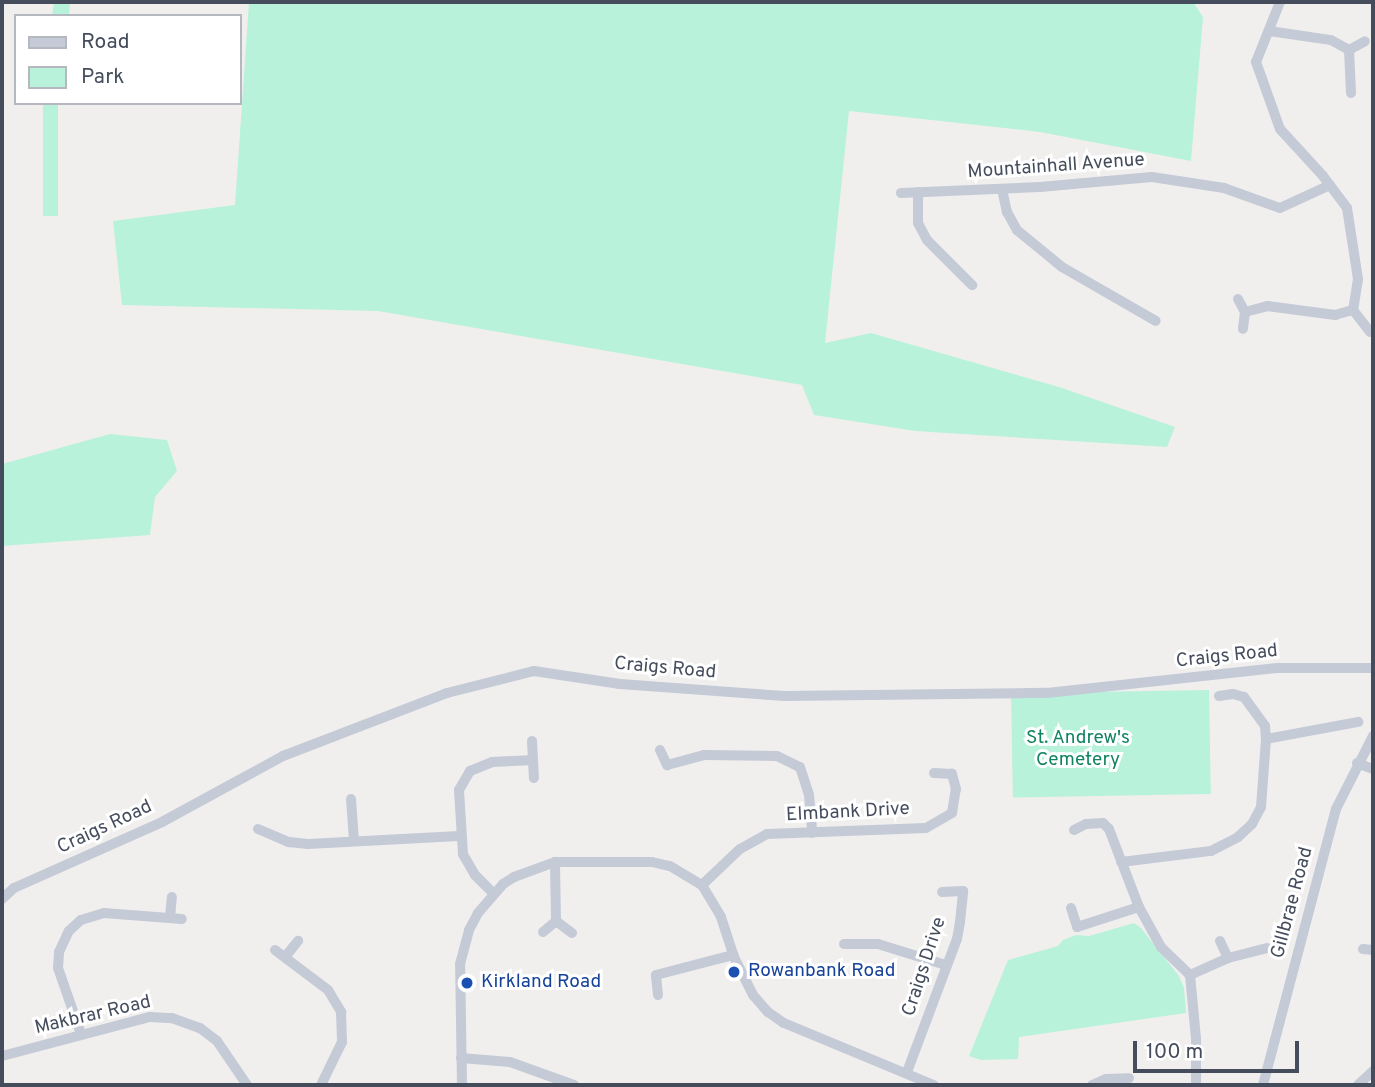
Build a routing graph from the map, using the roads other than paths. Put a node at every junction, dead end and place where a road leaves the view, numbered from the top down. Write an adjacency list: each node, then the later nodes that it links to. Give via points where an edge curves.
1 (1280, 2): 2 (street)
2 (1269, 30): 4 (street, via 1331,40); 6 (street, via 1256,62 1280,129)
3 (1365, 41): 4 (street)
4 (1349, 50): 5 (street)
5 (1351, 93)
6 (1330, 186): 7 (street, Mountainhall Avenue, via 1280,208 1224,188 1152,177); 12 (street, via 1347,208 1358,279)
7 (1002, 189): 8 (street, Mountainhall Avenue); 14 (street, via 1017,230 1062,267)
8 (918, 192): 9 (street, Mountainhall Avenue); 10 (street, via 918,223 927,240)
9 (901, 193)
10 (972, 285)
11 (1238, 299): 13 (street)
12 (1353, 310): 13 (street, via 1335,316 1267,306); 16 (street)
13 (1245, 312): 15 (street)
14 (1156, 321)
15 (1243, 329)
16 (1370, 332)
17 (1373, 668): 41 (street, Craigs Road, via 1279,668 1047,693 797,696 620,684 534,671 447,693 283,756 162,822 14,888)
18 (1219, 696): 21 (street, via 1244,697 1265,726)
19 (1358, 722): 21 (street)
20 (1373, 736): 25 (street, Gillbrae Road)
21 (1266, 739): 36 (street, via 1261,807 1247,830 1211,851)
22 (532, 741): 24 (street)
23 (660, 750): 32 (street, via 667,765 704,755 777,756 800,767 809,795)
24 (533, 760): 28 (street); 33 (street, via 492,762 470,771 459,790)
25 (1357, 763): 26 (street); 73 (street, Gillbrae Road, via 1336,809)
26 (1373, 769)
27 (934, 773): 32 (street, Elmbank Drive, via 952,774 956,789 952,813 926,828)
28 (534, 778)
29 (351, 799): 34 (street)
30 (258, 829): 34 (street, via 289,842)
31 (1074, 830): 36 (street, via 1103,823)
32 (812, 833): 37 (street, Elmbank Drive, via 766,834)
33 (459, 836): 34 (street); 39 (street, via 468,865)
34 (354, 841)
35 (555, 862): 37 (street, via 652,862 684,872); 39 (street, via 514,877); 44 (street)
36 (1121, 862): 42 (street)
37 (702, 885): 54 (street, via 721,917)
38 (942, 892): 57 (street, Craigs Drive, via 962,891 957,939)
39 (494, 894): 62 (street, via 469,930 460,964)
40 (172, 897): 60 (street, via 176,918 104,913 81,920 69,931 61,945 58,968)
41 (2, 898)
42 (1139, 907): 43 (street, via 1077,927); 58 (street, via 1161,947)
43 (1070, 908)
44 (556, 920): 46 (street); 47 (street)
45 (866, 930): 51 (street)
46 (543, 932)
47 (572, 933)
48 (298, 941): 55 (street)
49 (1220, 941): 56 (street)
50 (844, 944): 51 (street)
51 (865, 944): 57 (street)
52 (1267, 948): 56 (street)
53 (275, 950): 55 (street)
54 (733, 955): 59 (street, via 656,975); 64 (street, via 753,995 784,1023)
55 (285, 957): 67 (street, via 328,990 341,1012 342,1042)
56 (1228, 958): 58 (street)
57 (946, 965): 64 (street, Craigs Drive)
58 (1189, 975): 72 (street)
59 (658, 995)
60 (81, 1034): 61 (street, Makbrar Road); 66 (street, Makbrar Road, via 150,1017 181,1020 217,1041)
61 (2, 1056)
62 (461, 1058): 68 (street); 69 (street, via 510,1062)
63 (1373, 1071): 74 (street)
64 (907, 1072): 70 (street)
65 (1129, 1078): 71 (street)
66 (245, 1085)
67 (321, 1085)
68 (461, 1085)
69 (574, 1085)
70 (934, 1085)
71 (1092, 1085)
72 (1196, 1085)
73 (1263, 1085)
74 (1358, 1085)

